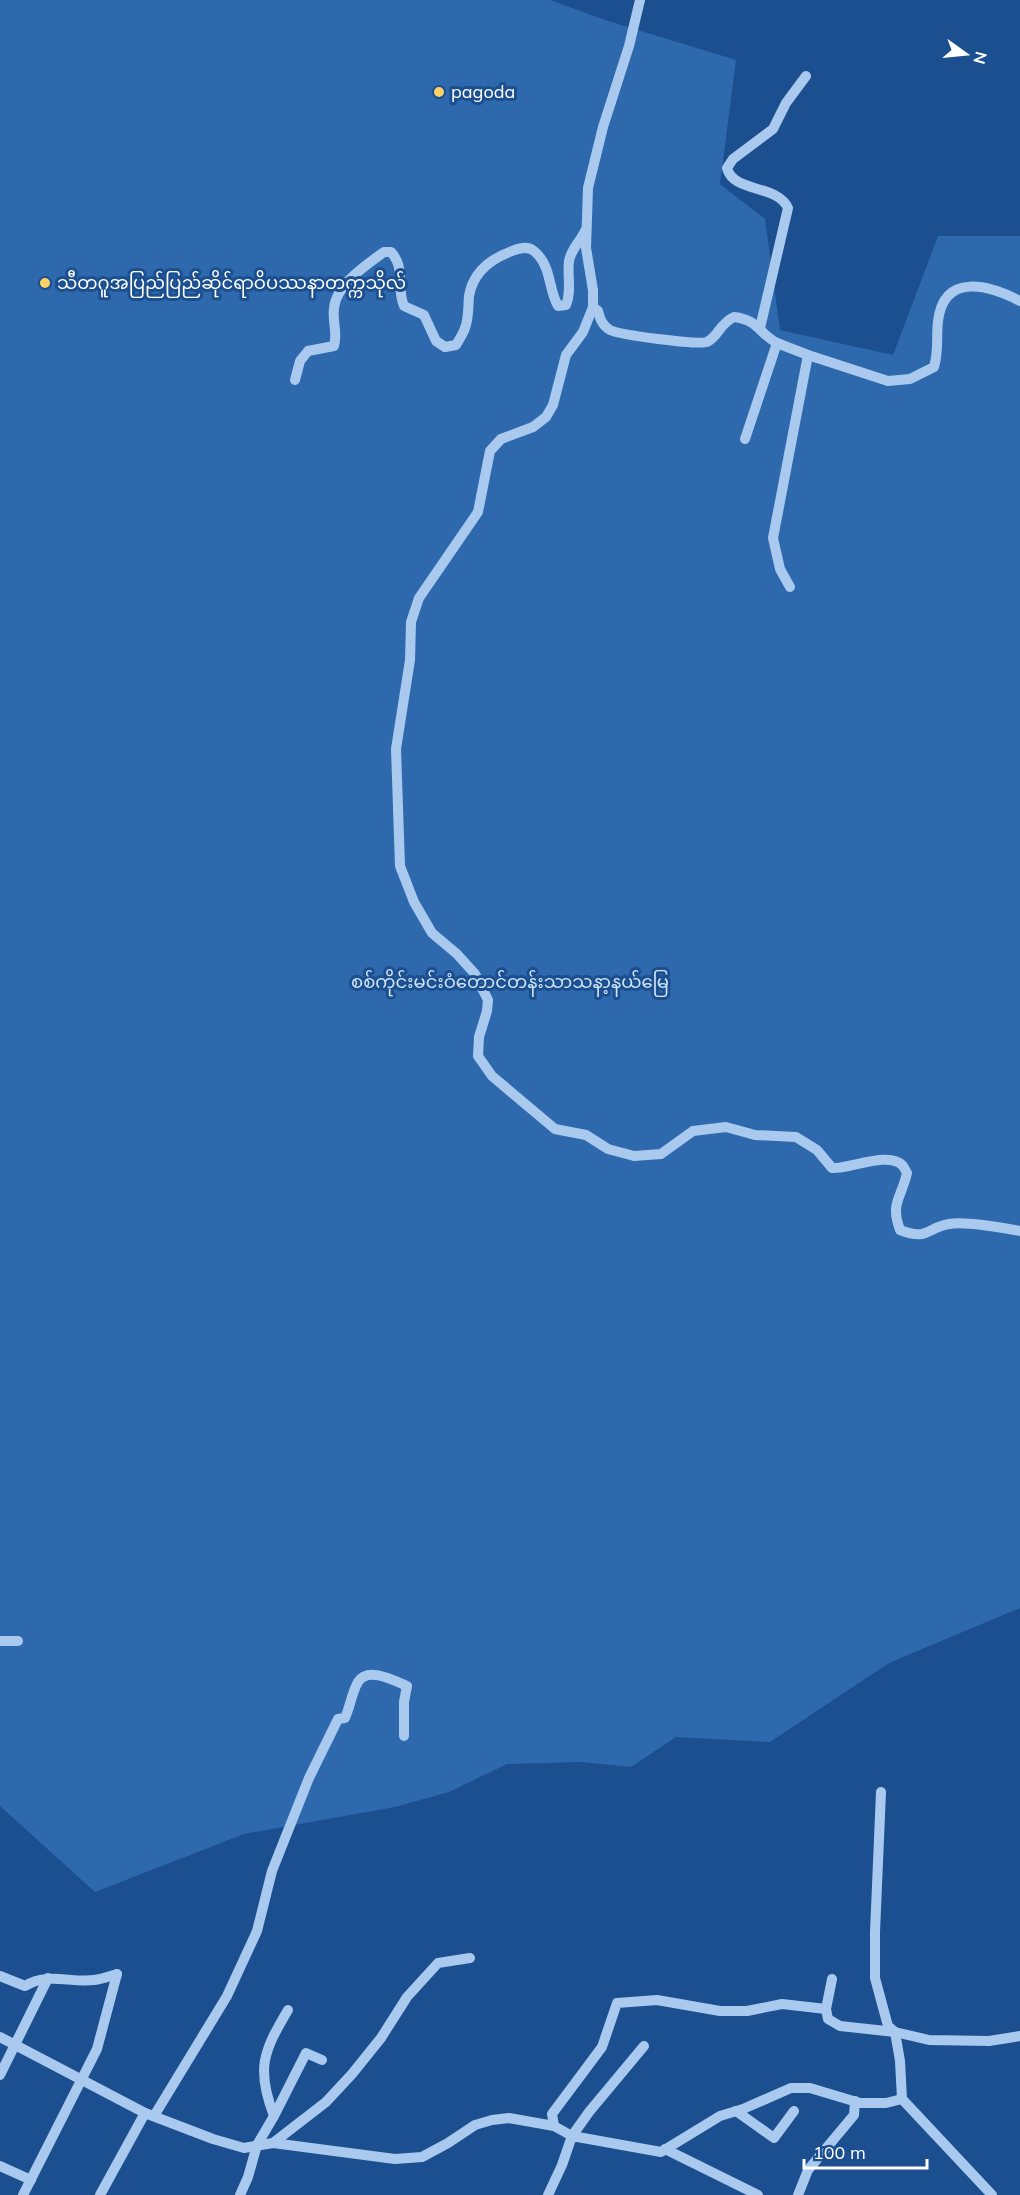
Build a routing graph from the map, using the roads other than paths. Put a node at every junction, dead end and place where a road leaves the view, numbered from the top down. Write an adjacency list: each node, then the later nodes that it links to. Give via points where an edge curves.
1 (639, 1): 3 (street, via 588,188)
2 (806, 76): 6 (street, via 773,129 727,168 734,179 779,197 788,208)
3 (587, 223): 5 (street); 9 (street, via 571,252 566,305 558,306 545,265 533,250 515,250 486,264 475,277 465,328 456,345 445,347 436,341 424,315 404,306 397,259 391,252 384,252 336,296 334,346 308,351 300,361)
4 (1020, 301): 8 (street, via 972,285 956,289 940,311 934,368 910,378 888,381)
5 (592, 307): 6 (street, via 598,311 601,323 621,334 700,343 714,338 722,324 734,317); 12 (street, via 583,332 566,355 546,417 533,427 501,439 490,451 478,512 419,598 411,622 410,660 396,749 400,866 432,933 476,975 488,1000 478,1056 492,1076 555,1129 586,1135 608,1149 634,1156 661,1154 693,1131 726,1127 755,1135 796,1137 817,1150 832,1168 890,1159 902,1164 907,1173 895,1206 900,1230 924,1235 950,1223)
6 (760, 328): 7 (street)
7 (777, 343): 8 (street); 10 (street)
8 (808, 355): 11 (street, via 773,538 780,569)
9 (295, 380)
10 (745, 438)
11 (790, 587)
12 (1020, 1231)
13 (0, 1641): 14 (street)
14 (18, 1641)
15 (404, 1736): 35 (street, via 407,1686 375,1675 359,1681 345,1718 339,1719 309,1778 272,1871 257,1930 227,1996)
16 (881, 1792): 23 (street, via 875,1978 888,2026)
17 (470, 1958): 39 (street, via 438,1963 407,1997 352,2074 326,2102)
18 (0, 1976): 19 (street, via 25,1986)
19 (48, 1978): 26 (street); 30 (street, via 94,1980 117,1974 97,2049)
20 (832, 1979): 21 (street)
21 (826, 2009): 23 (street, via 828,2019 840,2026); 37 (street, via 782,2004 747,2011 720,2011 657,2000 617,2003 602,2047 552,2114)
22 (288, 2010): 36 (street, via 270,2040 263,2077)
23 (894, 2032): 24 (street, via 929,2040 989,2041); 31 (street)
24 (1020, 2036)
25 (0, 2037): 26 (street)
26 (15, 2045): 29 (street); 30 (street)
27 (644, 2046): 38 (street)
28 (322, 2060): 36 (street, via 306,2052)
29 (0, 2075)
30 (82, 2079): 35 (street); 43 (street)
31 (903, 2099): 32 (street, via 886,2103); 50 (street)
32 (855, 2101): 33 (street, via 810,2088 791,2088); 49 (street, via 854,2115 808,2170)
33 (736, 2111): 34 (street, via 774,2138); 41 (street, via 720,2116)
34 (794, 2111)
35 (149, 2114): 40 (street, via 244,2148); 45 (street)
36 (274, 2116): 40 (street)
37 (554, 2126): 38 (street); 39 (street, via 509,2118 492,2120 476,2125 422,2157 395,2159)
38 (572, 2136): 41 (street, via 661,2152); 47 (street)
39 (273, 2143): 40 (street)
40 (257, 2145): 46 (street)
41 (665, 2149): 48 (street)
42 (0, 2166): 43 (street)
43 (31, 2180): 44 (street)
44 (23, 2195)
45 (100, 2195)
46 (240, 2195)
47 (548, 2195)
48 (758, 2195)
49 (798, 2195)
50 (992, 2195)

